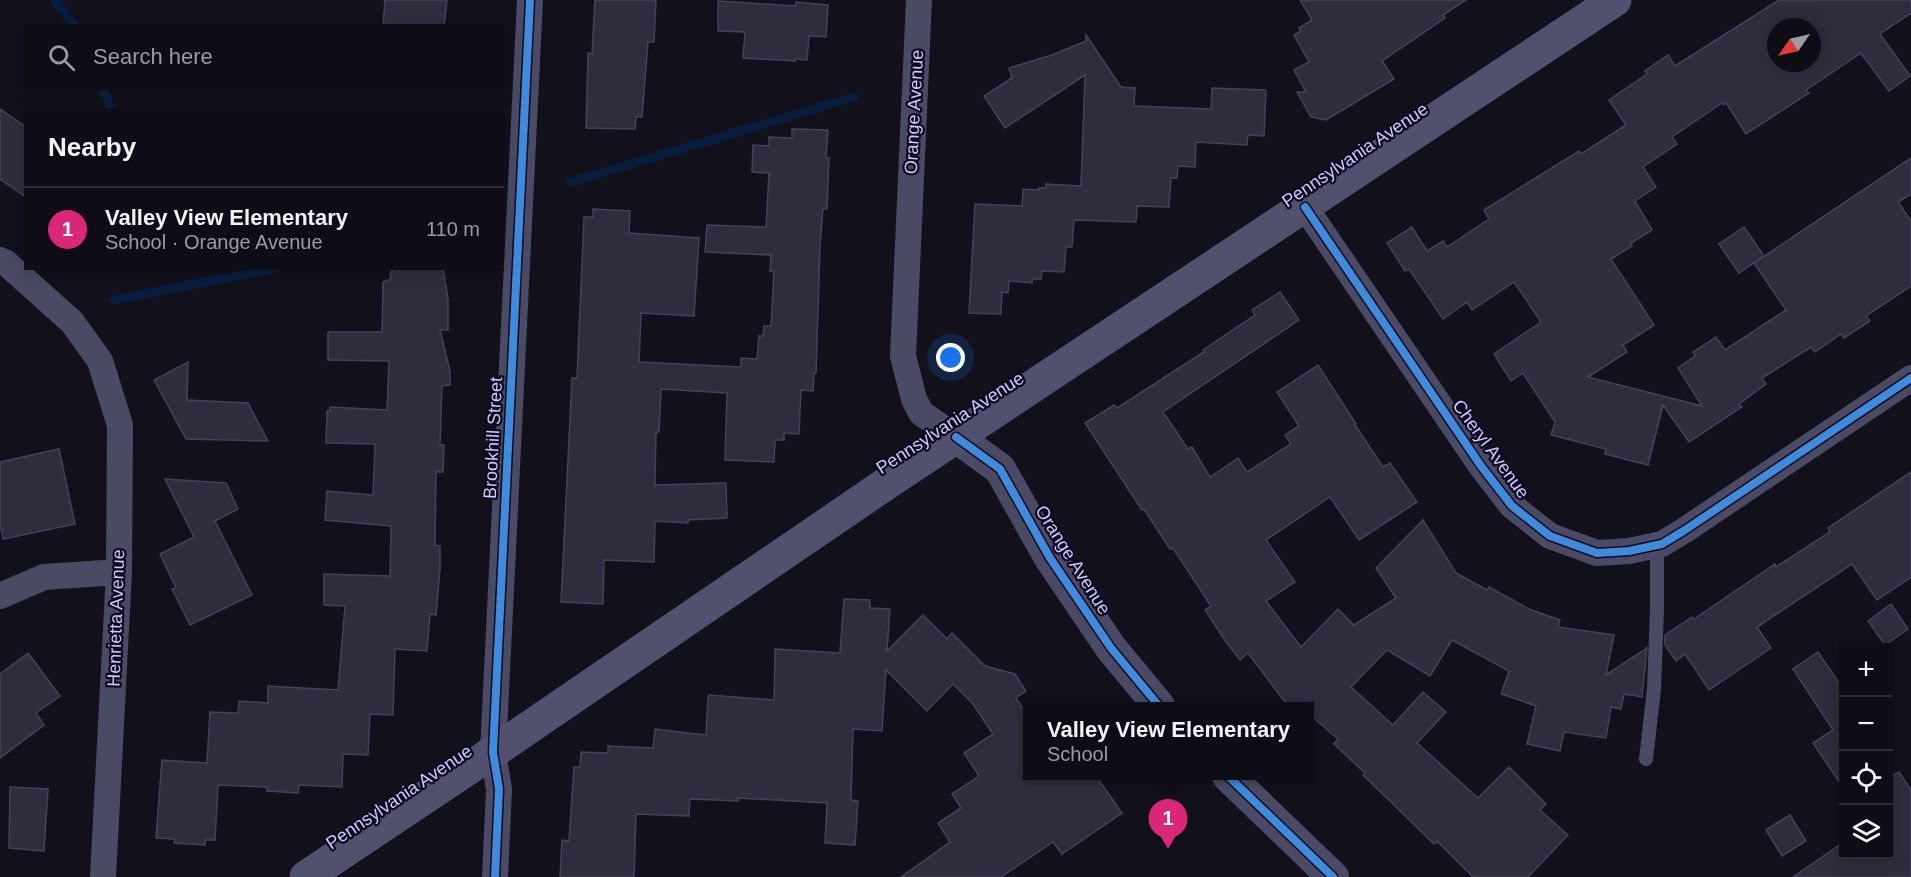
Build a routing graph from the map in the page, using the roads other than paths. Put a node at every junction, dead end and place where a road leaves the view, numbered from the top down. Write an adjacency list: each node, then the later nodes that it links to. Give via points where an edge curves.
1 (530, 0): 12 (street, Brookhill Street)
2 (919, 0): 7 (street, Orange Avenue, via 903,356 921,413)
3 (1615, 0): 4 (main road, Pennsylvania Avenue)
4 (1305, 207): 7 (main road, Pennsylvania Avenue); 8 (street, Cheryl Avenue, via 1512,506 1550,536 1598,553)
5 (0, 260): 9 (street, Henrietta Avenue, via 72,322 100,361 120,425)
6 (1911, 378): 8 (street, Cheryl Avenue)
7 (956, 437): 11 (street, Orange Avenue, via 1000,469 1056,567 1110,648); 12 (main road, Pennsylvania Avenue)
8 (1657, 545): 13 (lane, via 1654,690)
9 (119, 572): 10 (street, via 44,577); 15 (street, Henrietta Avenue)
10 (0, 596)
11 (1156, 702)
12 (493, 752): 16 (main road, Pennsylvania Avenue); 17 (street, Brookhill Street, via 499,789)
13 (1646, 759)
14 (1232, 780): 18 (street)
15 (103, 877)
16 (306, 877)
17 (495, 877)
18 (1333, 877)

